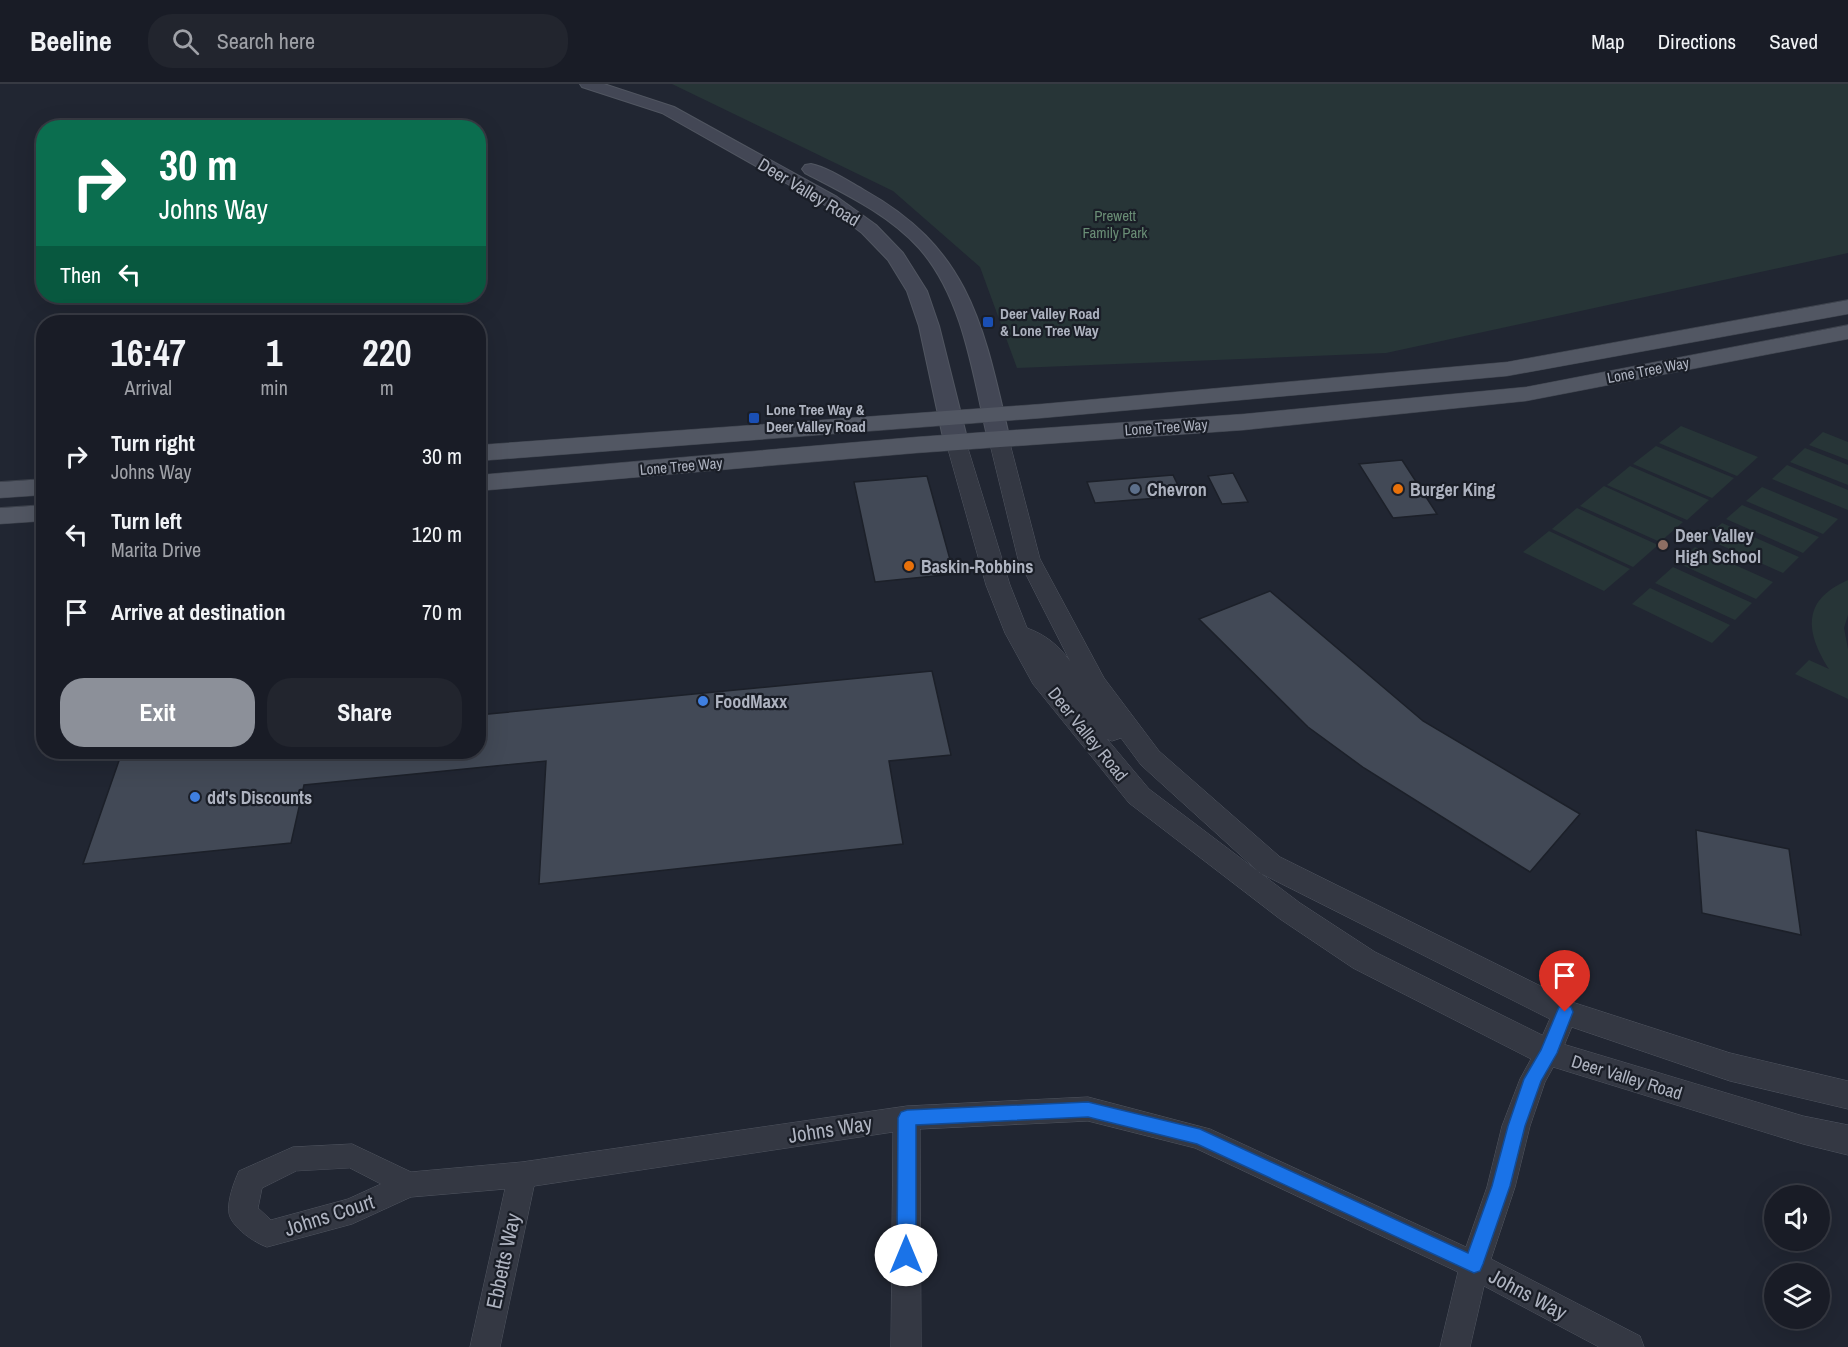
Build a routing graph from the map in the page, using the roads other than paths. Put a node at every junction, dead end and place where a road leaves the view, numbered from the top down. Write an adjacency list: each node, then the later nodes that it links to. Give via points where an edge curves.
1 (588, 84): 6 (main road, Deer Valley Road, via 668,110 831,201 868,229 896,257 917,291)
2 (633, 84): 5 (main road, Deer Valley Road, via 679,101 860,195 909,230 937,257 956,289)
3 (1848, 307): 5 (main road, Lone Tree Way, via 1507,369)
4 (1848, 332): 7 (main road, Lone Tree Way, via 1527,394 1244,422)
5 (993, 414): 6 (main road, Lone Tree Way); 7 (main road, Deer Valley Road)
6 (953, 430): 7 (main road, Lone Tree Way); 8 (main road, Lone Tree Way); 9 (main road, Lone Tree Way); 14 (street, Deer Valley Road, via 998,585)
7 (999, 440): 15 (street, Deer Valley Road, via 1029,559 1093,682)
8 (486, 453)
9 (486, 482)
10 (36, 488): 11 (main road)
11 (0, 490)
12 (36, 514): 13 (main road)
13 (0, 516)
14 (1017, 633): 15 (street, via 1035,640 1053,655 1095,716); 17 (street, Deer Valley Road, via 1042,678 1139,796 1290,911 1364,960)
15 (1150, 758): 16 (street, Deer Valley Road, via 1270,865)
16 (1565, 1012): 17 (street); 18 (street, Deer Valley Road, via 1730,1067)
17 (1548, 1053): 20 (street, Deer Valley Road); 23 (street, via 1533,1079 1520,1116)
18 (1848, 1095)
19 (907, 1118): 21 (street, Johns Way); 23 (street, Johns Way, via 1088,1109 1200,1137); 25 (street)
20 (1848, 1140)
21 (522, 1176): 22 (street, Johns Court); 24 (street, Ebbetts Way)
22 (409, 1185): 22 (street, Johns Court, via 352,1156 293,1159 249,1180 243,1213 267,1234 352,1211)
23 (1474, 1264): 26 (street); 27 (street, Johns Way)
24 (485, 1347)
25 (906, 1347)
26 (1455, 1347)
27 (1629, 1347)

